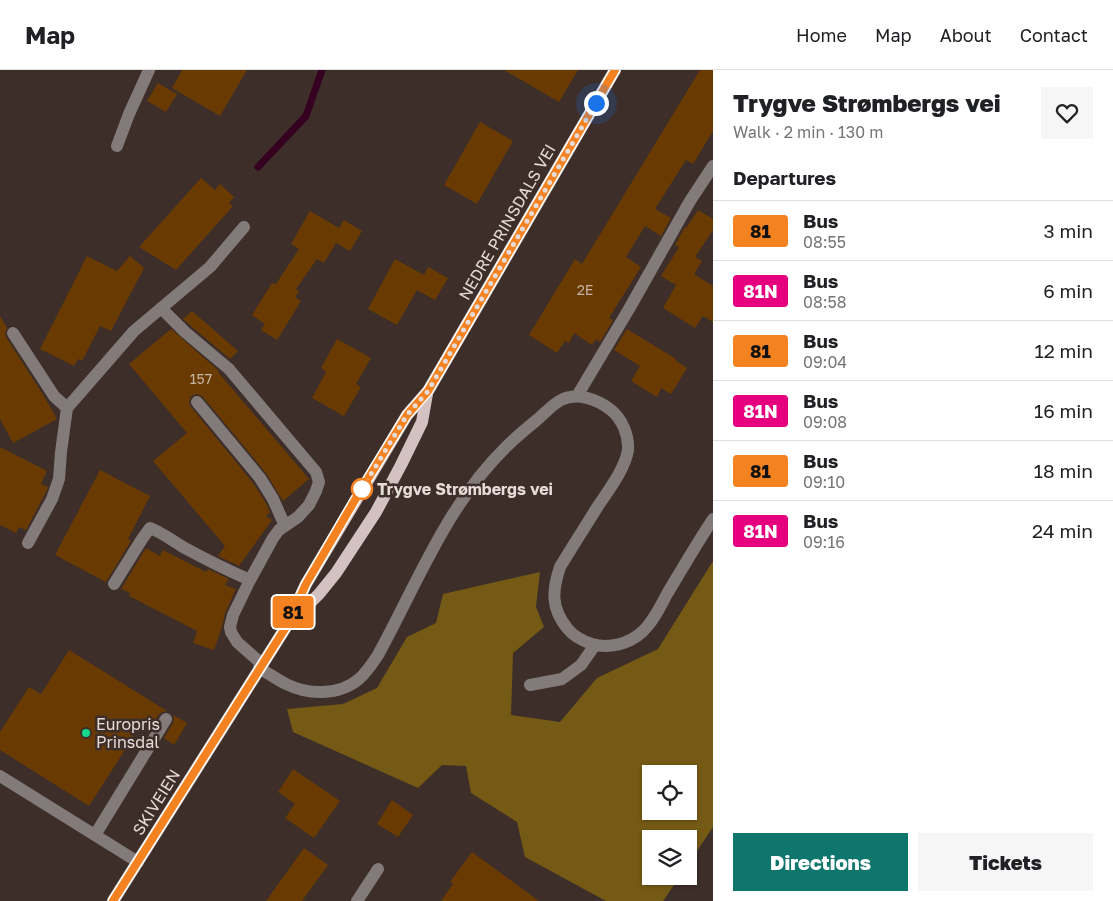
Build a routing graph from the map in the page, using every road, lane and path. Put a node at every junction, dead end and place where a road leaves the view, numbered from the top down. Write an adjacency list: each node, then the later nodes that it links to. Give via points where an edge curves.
1 (149, 70): 3 (street)
2 (615, 70): 8 (main road, NEDRE PRINSDALS VEI)
3 (117, 146)
4 (713, 166): 9 (street)
5 (244, 227): 6 (street, via 210,267)
6 (161, 308): 11 (street, via 134,331); 13 (street, via 230,369 316,472 319,482 309,505)
7 (13, 333): 11 (street, via 54,396)
8 (428, 391): 17 (main road, NEDRE PRINSDALS VEI, via 407,415 355,500 306,584); 17 (main road, NEDRE PRINSDALS VEI, via 422,422 376,512 336,573)
9 (577, 396): 18 (street, via 598,402 615,413 628,439 622,467 560,568 556,580 554,593 561,620 575,636); 19 (street, via 561,400 550,408 507,446 473,486 449,521 378,655 358,680 334,690 315,692 286,684)
10 (197, 402): 13 (street, via 260,478)
11 (68, 408): 14 (street, via 59,479)
12 (713, 519): 18 (street, via 642,632 624,643)
13 (285, 526): 15 (street, via 272,538)
14 (28, 543)
15 (250, 580): 16 (street, via 150,528); 19 (street, via 230,627 237,642)
16 (114, 584)
17 (286, 627): 19 (main road, NEDRE PRINSDALS VEI)
18 (595, 645): 20 (street, via 581,665 562,679)
19 (260, 666): 22 (main road, NEDRE PRINSDALS VEI)
20 (530, 685)
21 (166, 719): 24 (street)
22 (226, 720): 25 (main road, SKIVEIEN)
23 (0, 776): 24 (street)
24 (95, 835): 25 (street)
25 (138, 862): 27 (main road, SKIVEIEN)
26 (378, 869): 28 (street)
27 (113, 901)
28 (357, 901)

